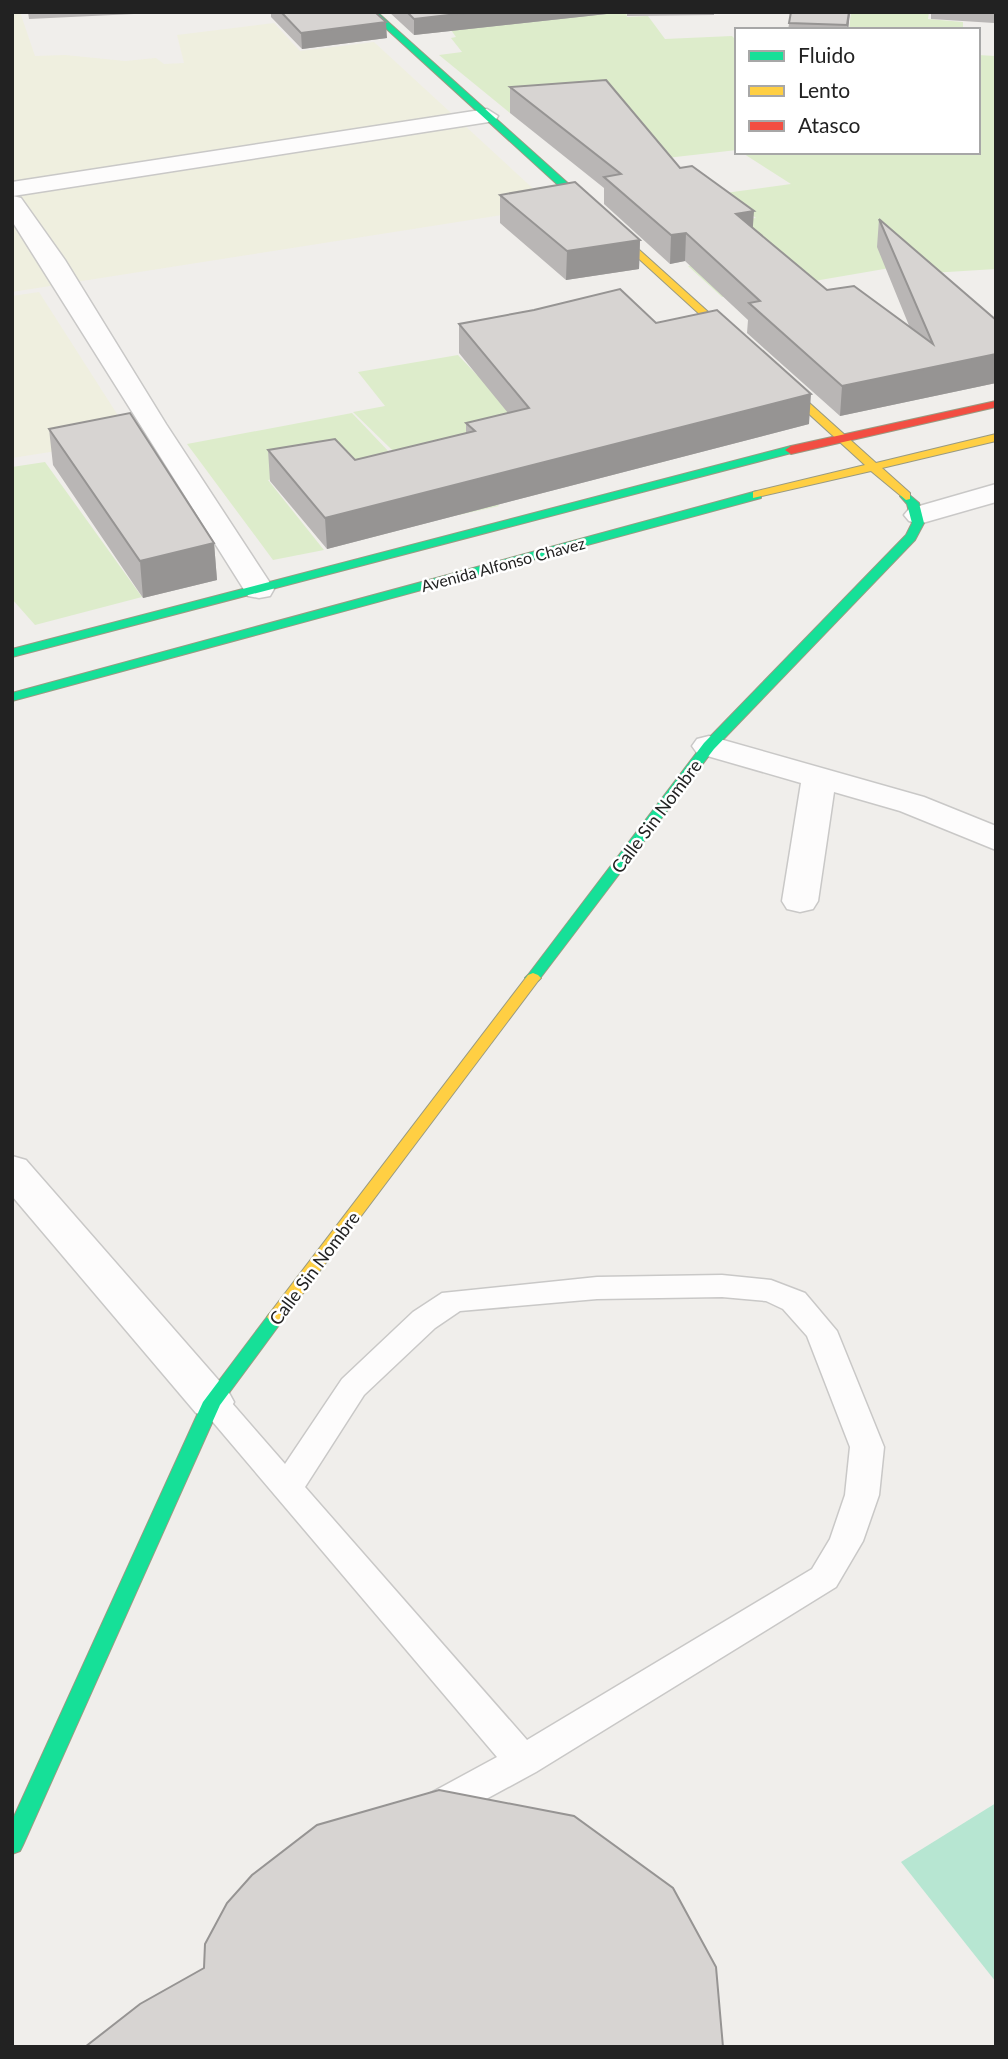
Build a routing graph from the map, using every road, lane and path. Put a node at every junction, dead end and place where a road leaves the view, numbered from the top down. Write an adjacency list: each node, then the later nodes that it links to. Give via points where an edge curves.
1 (372, 12): 2 (street)
2 (487, 116): 3 (street); 6 (street)
3 (12, 189)
4 (12, 203): 11 (street)
5 (996, 404): 6 (street)
6 (840, 437): 8 (street); 11 (street)
7 (996, 437): 8 (street, Avenida Alfonso Chavez)
8 (874, 465): 10 (street, via 913,503); 13 (street, Avenida Alfonso Chavez)
9 (996, 493): 10 (street)
10 (919, 515): 14 (street, Calle Sin Nombre, via 911,537)
11 (259, 589): 12 (street)
12 (12, 653)
13 (12, 697)
14 (709, 746): 15 (street, Calle Sin Nombre); 19 (street, Calle Sin Nombre)
15 (819, 778): 16 (street, Calle Sin Nombre, via 912,804); 17 (street)
16 (996, 839)
17 (800, 901)
18 (12, 1169): 19 (street)
19 (212, 1402): 20 (lane); 23 (street, Calle Sin Nombre)
20 (287, 1487): 21 (lane); 21 (lane, via 353,1387 424,1320 453,1301 597,1288 722,1286 771,1291 794,1301 821,1331 867,1447 862,1495 846,1541 824,1578)
21 (523, 1761): 22 (lane)
22 (407, 1824)
23 (12, 1845)

